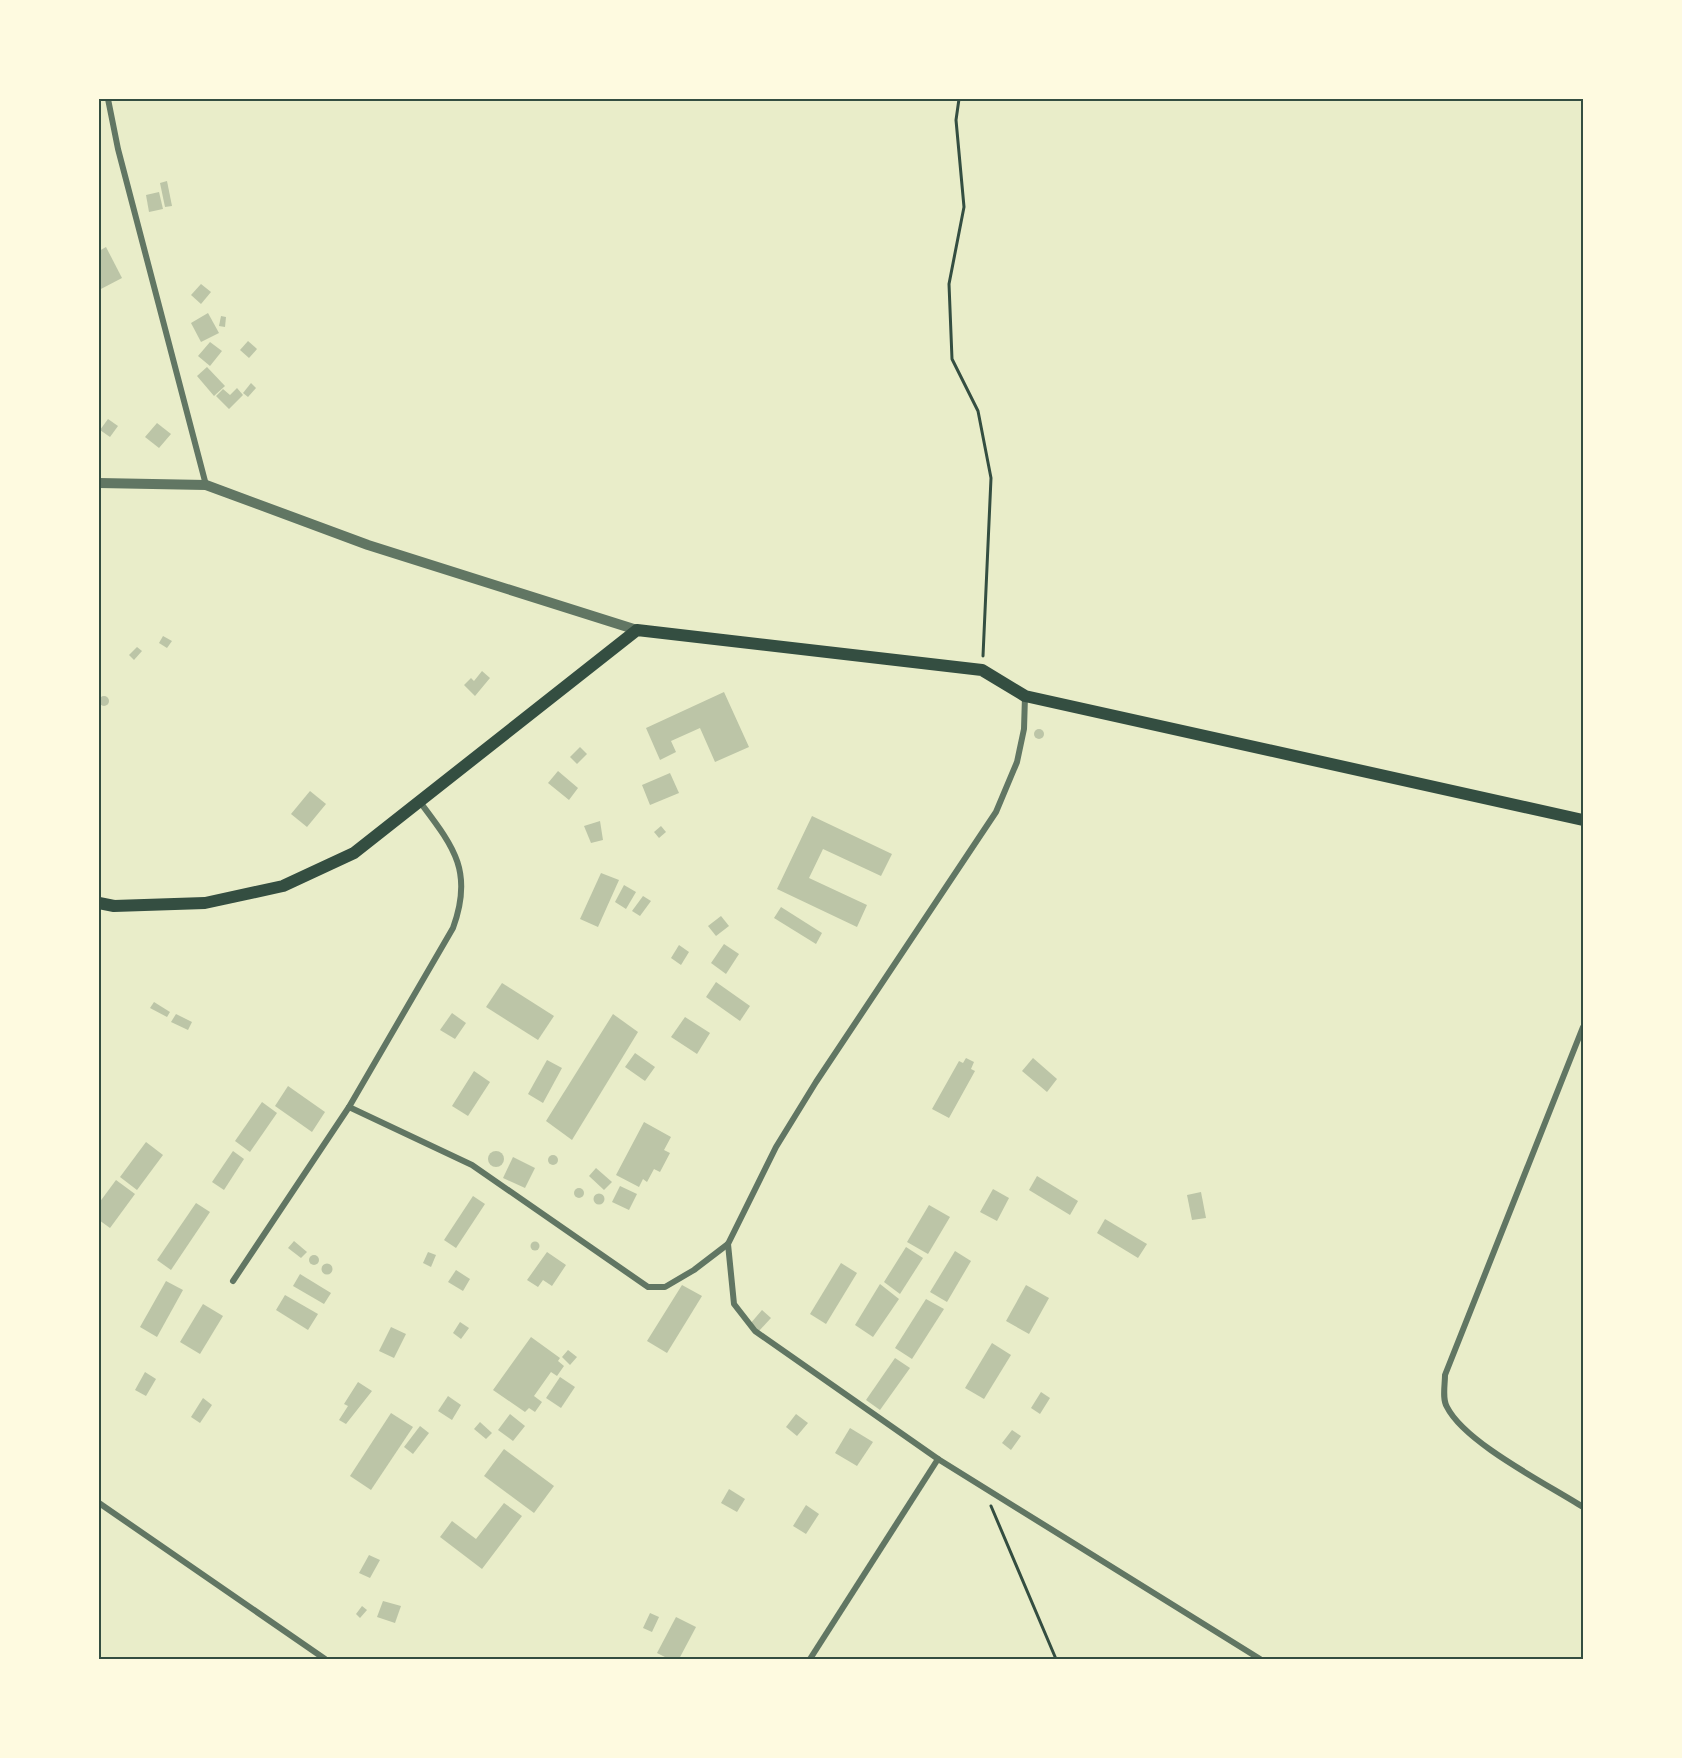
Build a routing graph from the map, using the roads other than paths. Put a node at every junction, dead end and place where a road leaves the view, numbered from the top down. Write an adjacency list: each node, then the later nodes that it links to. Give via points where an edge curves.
1 (108, 99): 3 (street, via 117,149)
2 (99, 483): 3 (street)
3 (206, 485): 4 (street, via 368,545)
4 (637, 630): 5 (main road, via 982,670); 6 (main road)
5 (1025, 696): 7 (main road); 11 (street, via 1017,762 996,812 816,1082 776,1147)
6 (420, 801): 8 (main road, via 354,853 283,886 205,903); 10 (street, via 453,848 461,869 459,912)
7 (1583, 820)
8 (99, 903)
9 (1583, 1027): 15 (street, via 1445,1375 1445,1404 1458,1425)
10 (349, 1107): 11 (street, via 472,1165 648,1287 665,1287); 12 (street)
11 (728, 1244): 13 (street, via 734,1304 755,1330)
12 (233, 1281)
13 (938, 1459): 17 (street); 18 (street)
14 (99, 1503): 16 (street)
15 (1583, 1507)
16 (326, 1659)
17 (810, 1659)
18 (1260, 1659)

